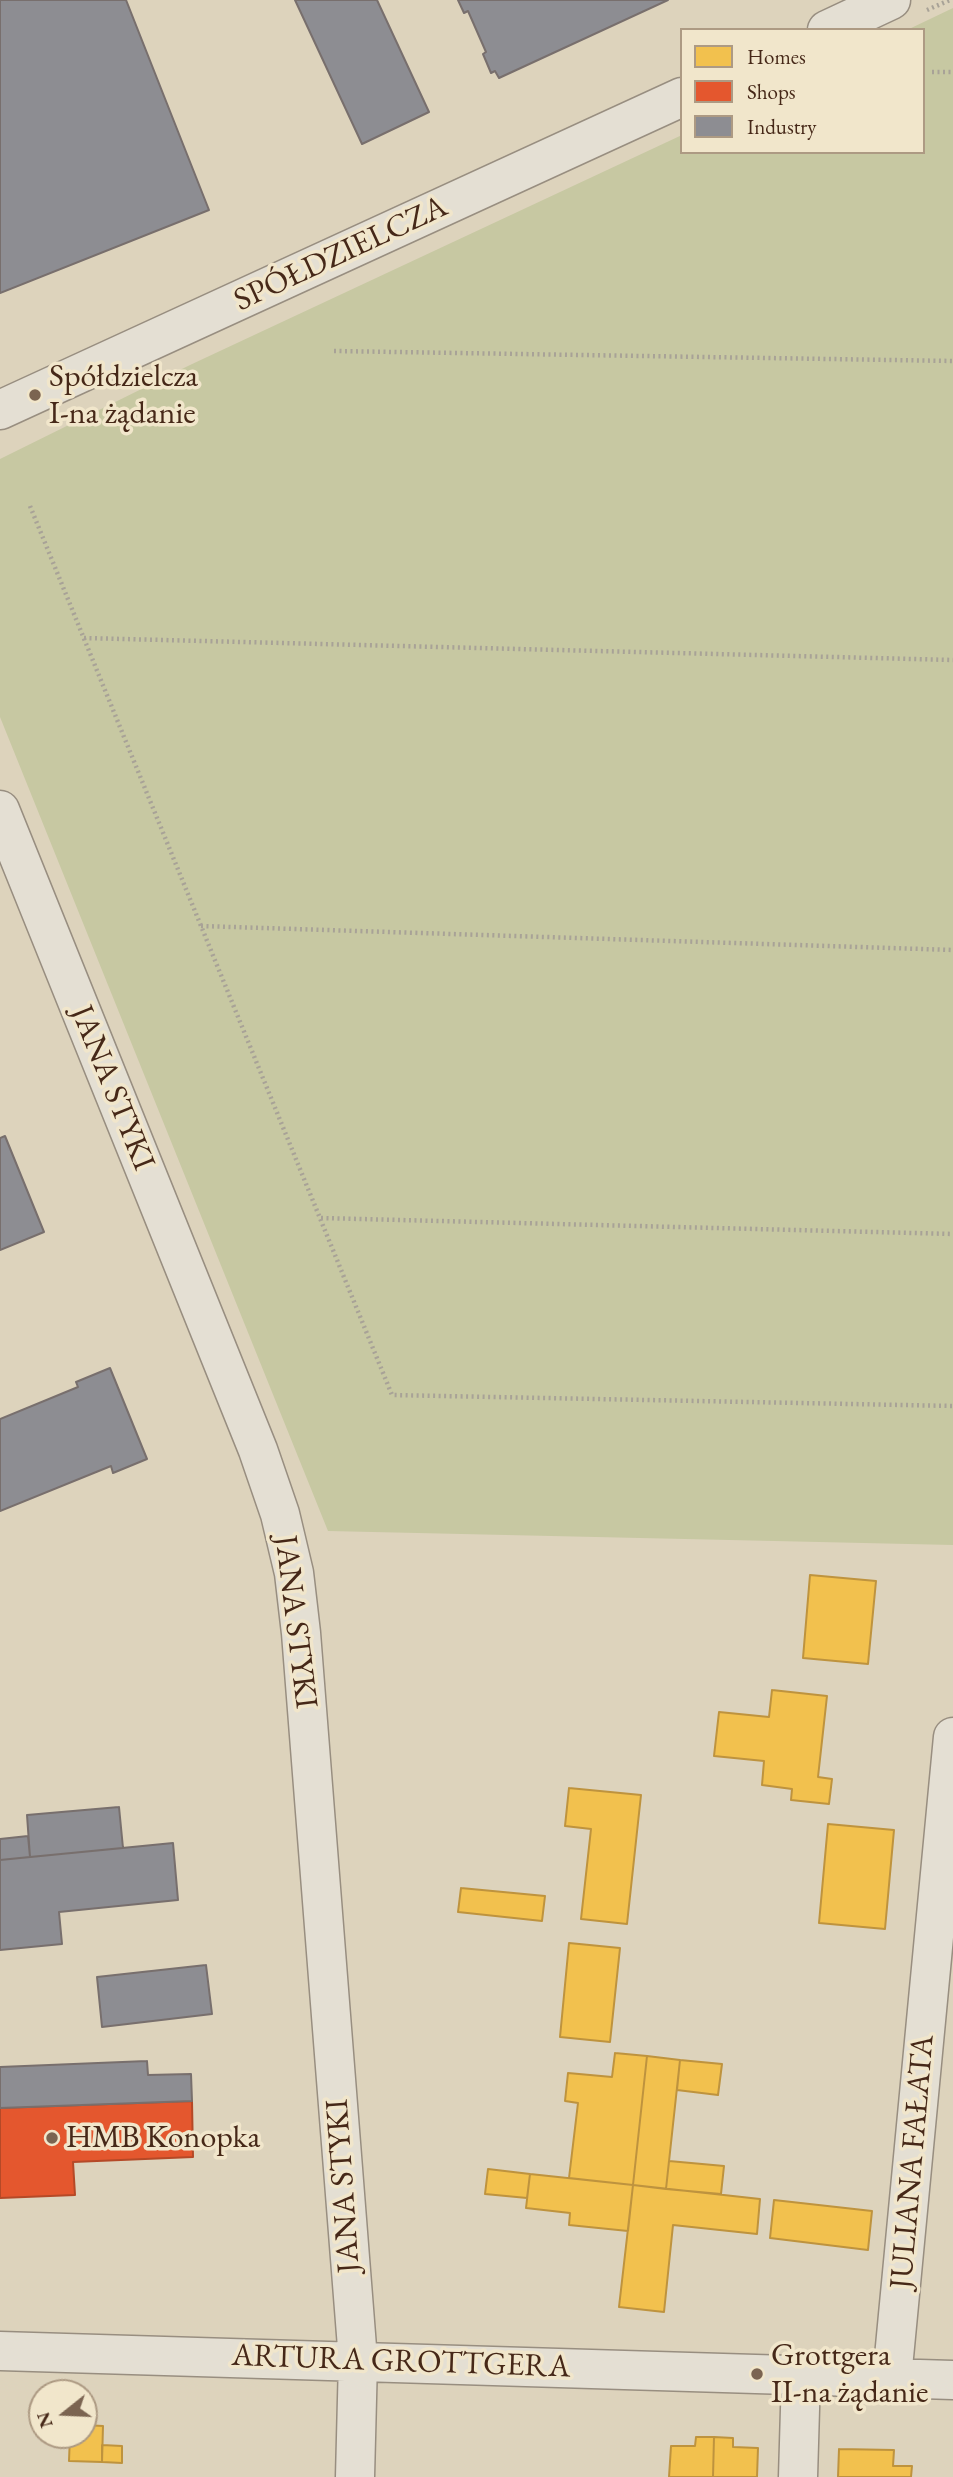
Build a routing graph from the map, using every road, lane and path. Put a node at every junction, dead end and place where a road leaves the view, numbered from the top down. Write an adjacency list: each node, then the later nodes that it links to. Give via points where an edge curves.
1 (891, 0): 2 (street)
2 (831, 28)
3 (932, 72): 4 (path)
4 (953, 72)
5 (680, 98): 8 (street, SPÓŁDZIELCZA)
6 (334, 351): 7 (path)
7 (953, 360)
8 (0, 410)
9 (30, 506): 10 (path)
10 (84, 638): 11 (path); 13 (path)
11 (953, 660)
12 (0, 810): 20 (street, JANA STYKI, via 258,1450 281,1514 295,1573)
13 (201, 926): 14 (path); 15 (path)
14 (953, 950)
15 (320, 1218): 16 (path); 17 (path, via 392,1395)
16 (953, 1234)
17 (953, 1406)
18 (953, 1737): 22 (street, JULIANA FAŁATA)
19 (0, 2351): 20 (street, ARTURA GROTTGERA)
20 (358, 2360): 21 (street, ARTURA GROTTGERA); 24 (street, JANA STYKI)
21 (801, 2375): 22 (street, ARTURA GROTTGERA); 25 (street)
22 (892, 2378): 23 (street, ARTURA GROTTGERA)
23 (953, 2380)
24 (355, 2477)
25 (798, 2477)

